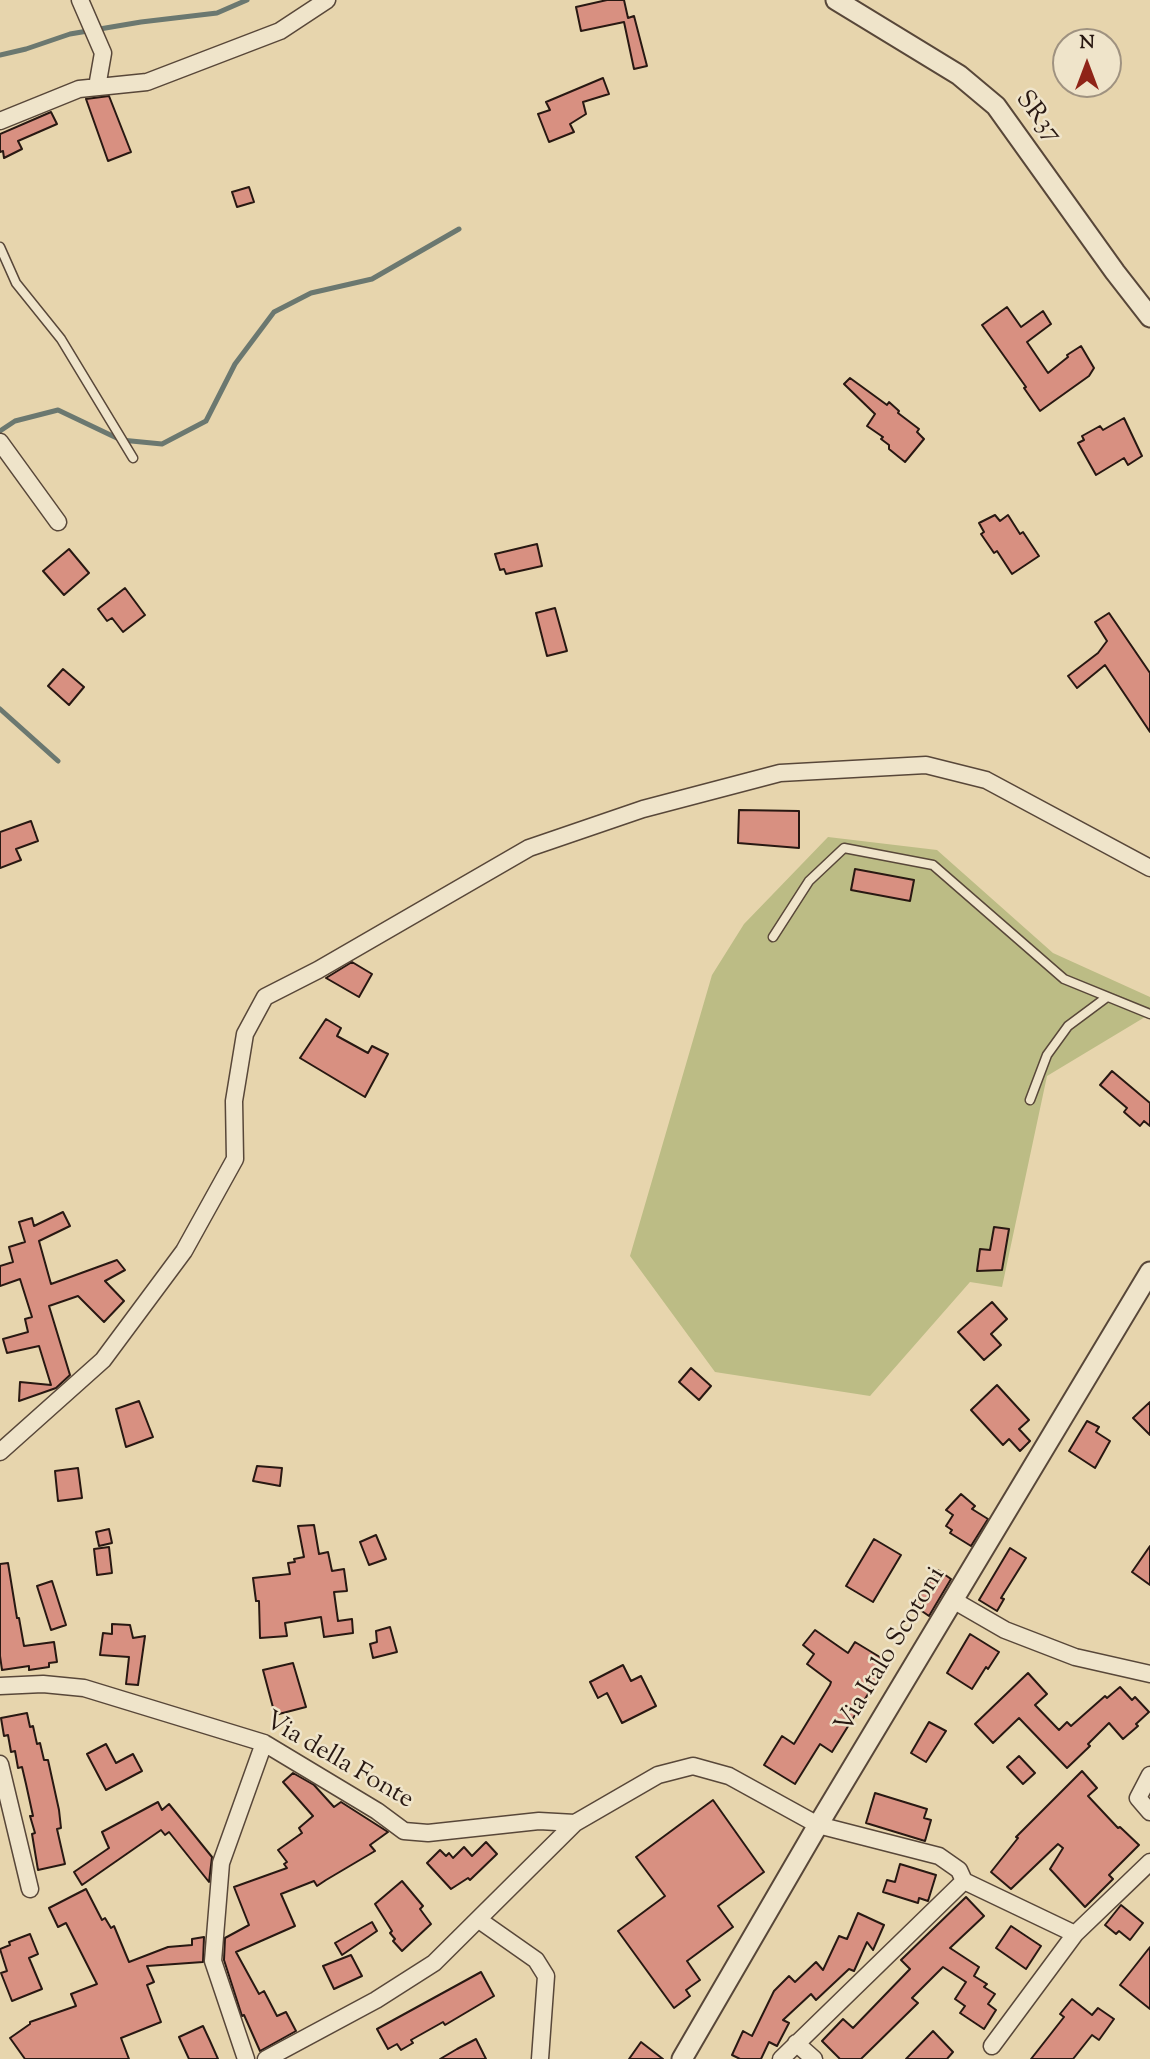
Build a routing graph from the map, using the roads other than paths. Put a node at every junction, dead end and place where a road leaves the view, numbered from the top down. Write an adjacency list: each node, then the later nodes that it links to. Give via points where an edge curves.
1 (80, 0): 4 (street, via 103,53)
2 (327, 0): 4 (street, via 280,31 147,82)
3 (836, 0): 7 (street, SR37, via 959,75 996,106)
4 (97, 87): 5 (street, via 79,89)
5 (0, 121)
6 (0, 247): 9 (lane, via 16,282 61,339)
7 (1150, 317)
8 (0, 442): 10 (street)
9 (133, 458)
10 (58, 522)
11 (1150, 869): 17 (street, via 986,780 926,765 780,773 643,809 529,848 265,996 245,1034 234,1101 235,1159 184,1251 103,1360)
12 (773, 937): 13 (lane, via 809,881 844,848 933,865 1064,979)
13 (1107, 996): 14 (lane); 15 (lane, via 1068,1026 1047,1055)
14 (1150, 1014)
15 (1030, 1100)
16 (1150, 1272): 18 (street, Via Italo Scotoni)
17 (0, 1452)
18 (953, 1600): 19 (street, via 1006,1630 1075,1657); 26 (street, Via Italo Scotoni)
19 (1150, 1674)
20 (0, 1686): 21 (street, Via della Fonte, via 84,1688)
21 (264, 1743): 25 (street, Via della Fonte, via 404,1831 428,1833 539,1821); 34 (street, via 220,1863 213,1961)
22 (0, 1763): 29 (street)
23 (1150, 1775): 24 (street, via 1138,1798)
24 (1150, 1812)
25 (575, 1823): 26 (street, via 658,1775 693,1766 729,1776); 30 (street)
26 (818, 1825): 28 (street, via 939,1856 959,1870); 37 (street, Via Italo Scotoni)
27 (1150, 1862): 31 (street)
28 (964, 1881): 31 (street); 32 (street)
29 (30, 1889)
30 (480, 1920): 35 (street, via 434,1963); 36 (street, via 536,1960 546,1976)
31 (1076, 1934): 33 (street)
32 (796, 2043): 38 (street); 39 (street)
33 (992, 2046)
34 (246, 2059)
35 (266, 2059)
36 (540, 2059)
37 (682, 2059)
38 (781, 2059)
39 (814, 2059)

